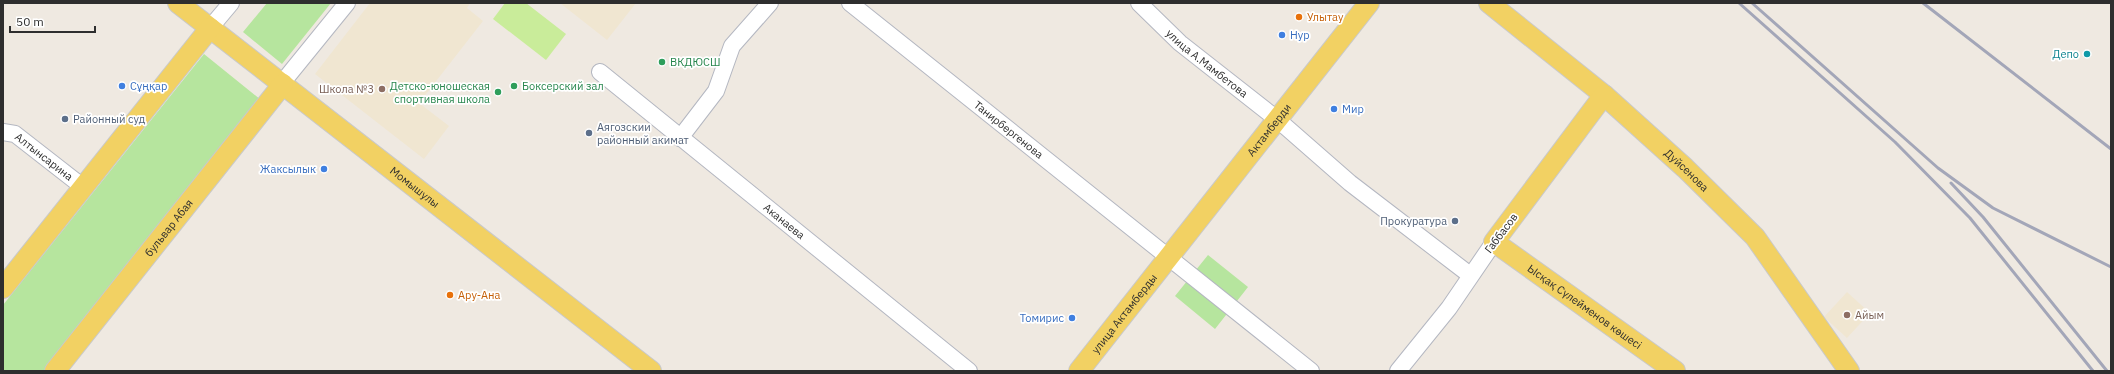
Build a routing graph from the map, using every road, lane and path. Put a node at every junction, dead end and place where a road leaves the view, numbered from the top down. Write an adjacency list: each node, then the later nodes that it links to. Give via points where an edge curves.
1 (178, 3): 9 (main road, Момышулы)
2 (230, 3): 9 (street)
3 (347, 3): 11 (street)
4 (770, 3): 15 (street, via 732,46 716,91)
5 (850, 3): 18 (street, Танирбергенова)
6 (1139, 3): 13 (street, улица А.Мамбетова, via 1180,43)
7 (1369, 3): 13 (main road, Актамберди)
8 (1489, 3): 12 (main road, Дуйсенова)
9 (210, 28): 11 (main road, Момышулы); 16 (main road)
10 (600, 72): 15 (street, Аканаева)
11 (282, 84): 21 (main road, бульвар Абая); 22 (main road, Момышулы)
12 (1604, 95): 17 (main road, Габбасов); 28 (main road, Дуйсенова, via 1685,168 1755,237)
13 (1278, 120): 18 (main road, Актамберди); 19 (street, улица А.Мамбетова, via 1350,183)
14 (3, 132): 16 (street, Алтынсарина, via 15,134)
15 (680, 138): 23 (street, Аканаева)
16 (83, 187): 20 (main road)
17 (1494, 242): 19 (street, Габбасов); 27 (main road, Ысқақ Сүлейменов көшесі)
18 (1168, 256): 24 (main road, улица Актамберды); 25 (street, Танирбергенова)
19 (1470, 275): 26 (street, Габбасов, via 1449,308)
20 (3, 288)
21 (55, 371)
22 (651, 371)
23 (969, 371)
24 (1079, 371)
25 (1311, 371)
26 (1398, 371)
27 (1675, 371)
28 (1849, 371)

